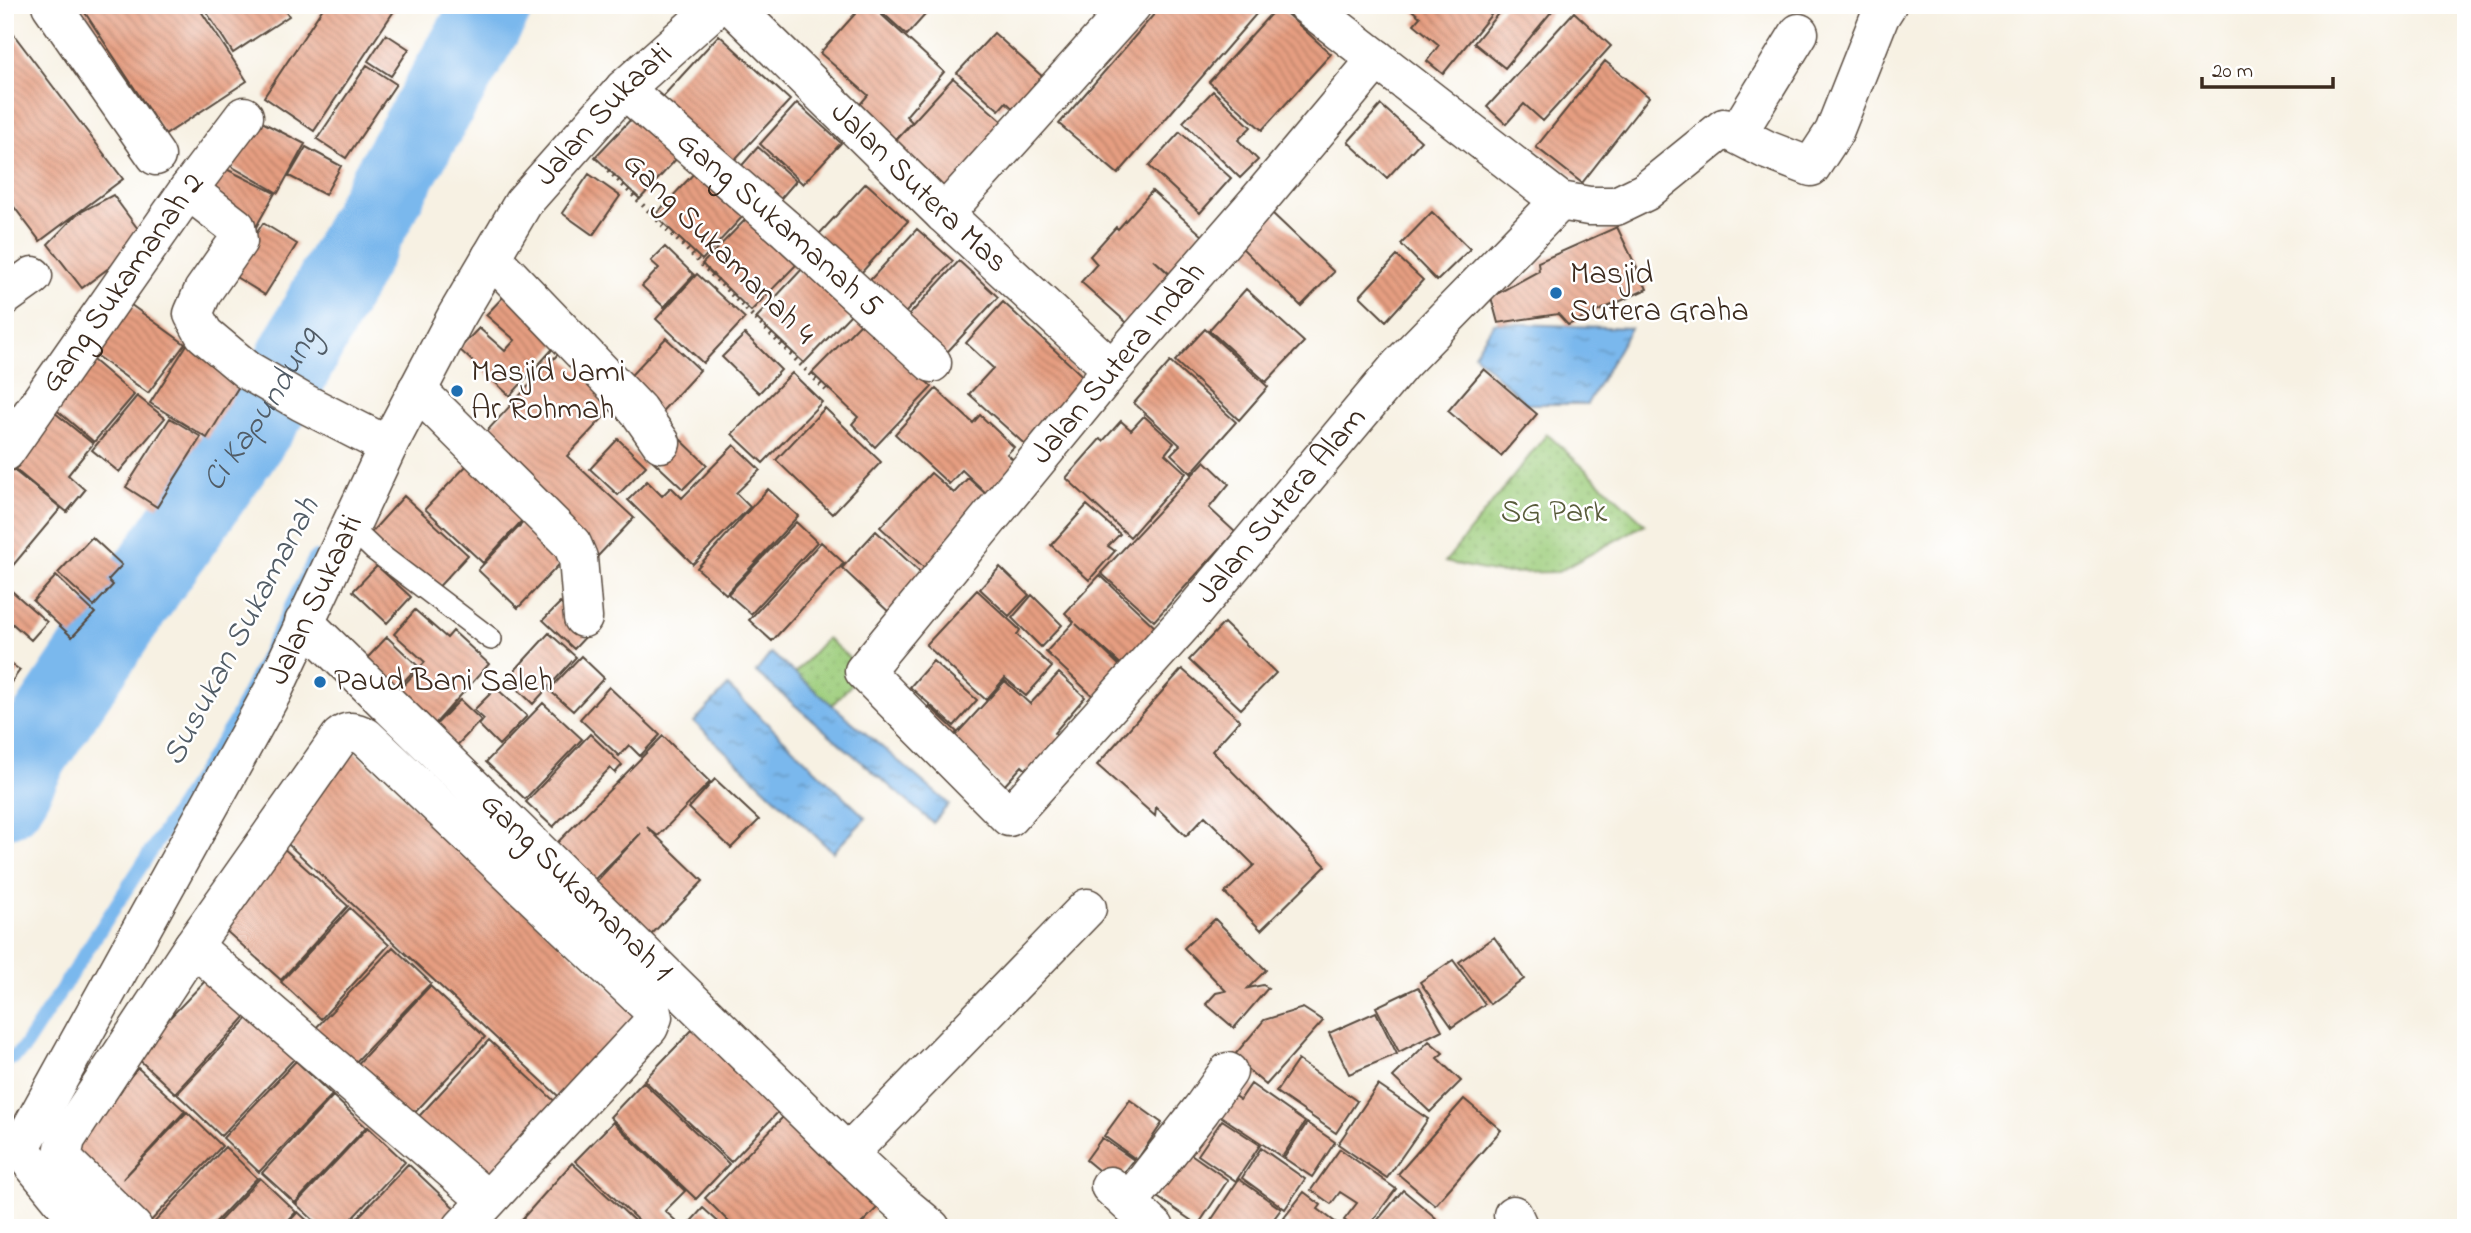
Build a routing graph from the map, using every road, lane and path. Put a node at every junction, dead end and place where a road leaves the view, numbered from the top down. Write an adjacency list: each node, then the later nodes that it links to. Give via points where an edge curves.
1 (51, 5): 13 (street)
2 (718, 5): 9 (street, Jalan Sukaati)
3 (731, 5): 16 (street, Jalan Sutera Mas)
4 (1132, 5): 16 (street)
5 (1307, 5): 8 (street)
6 (1887, 5): 11 (street, via 1834,132 1811,166)
7 (1799, 33): 11 (street)
8 (1377, 59): 15 (street); 19 (street, Jalan Sutera Indah)
9 (624, 89): 12 (street, Jalan Sukaati); 18 (street, Gang Sukamanah 5)
10 (244, 116): 14 (street, Gang Sukamanah 2)
11 (1731, 131): 15 (street, via 1645,192 1616,206)
12 (578, 140): 17 (street, Jalan Sukaati, via 523,203); 21 (path, Gang Sukamanah 4)
13 (156, 156)
14 (188, 190): 22 (street, via 238,233 238,241 203,291 193,314 204,334 247,370); 24 (street, Gang Sukamanah 2)
15 (1560, 201): 29 (street, Jalan Sutera Alam, via 1400,365 1189,617 1009,817)
16 (944, 214): 19 (street, Jalan Sutera Mas)
17 (491, 257): 20 (street, Jalan Sukaati); 23 (street, via 638,411)
18 (932, 363)
19 (1112, 369): 29 (street, Jalan Sutera Indah)
20 (417, 390): 22 (street, Jalan Sukaati); 26 (street, via 572,544 578,558)
21 (826, 390)
22 (374, 439): 25 (street, Jalan Sukaati)
23 (660, 443)
24 (5, 452)
25 (350, 527): 27 (street, Jalan Sukaati); 28 (lane)
26 (583, 618)
27 (304, 622): 33 (street, Gang Sukamanah 1); 36 (street, Jalan Sukaati, via 273,691 22,1149)
28 (491, 639)
29 (864, 671)
30 (1087, 908): 33 (street)
31 (193, 946): 34 (street); 34 (street, via 340,737 351,731 366,737 651,1008 649,1027); 37 (street, via 66,1139 63,1153 67,1164)
32 (1228, 1072): 35 (street)
33 (848, 1154): 39 (street, Gang Sukamanah 1)
34 (487, 1200): 38 (street)
35 (1131, 1205)
36 (85, 1228)
37 (132, 1228)
38 (462, 1228)
39 (931, 1228)

